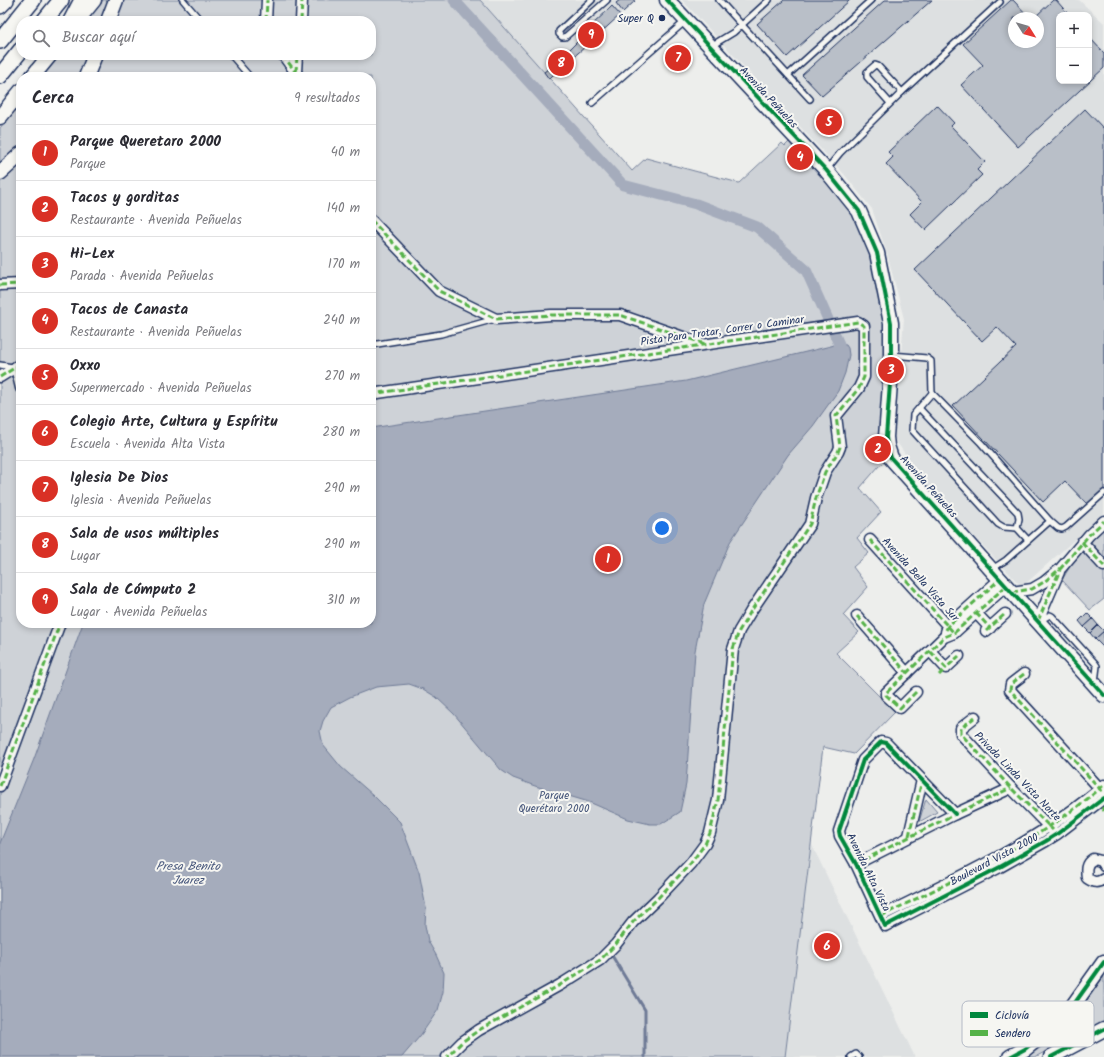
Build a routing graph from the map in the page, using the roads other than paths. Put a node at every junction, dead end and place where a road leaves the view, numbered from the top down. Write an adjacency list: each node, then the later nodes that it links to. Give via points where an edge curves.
1 (6, 0): 17 (main road)
2 (33, 0): 18 (main road)
3 (61, 0): 19 (main road)
4 (82, 0): 20 (main road)
5 (94, 0): 21 (street)
6 (116, 0): 22 (street)
7 (183, 0): 23 (lane)
8 (267, 0): 24 (street)
9 (302, 0): 25 (street)
10 (592, 0): 11 (lane, via 559,31 562,37 573,31)
11 (607, 0)
12 (719, 0): 28 (lane)
13 (769, 0): 28 (lane)
14 (871, 0): 42 (lane)
15 (1000, 2): 44 (lane)
16 (672, 3): 27 (street, Avenida Peñuelas)
17 (0, 6)
18 (20, 16)
19 (48, 16)
20 (74, 16)
21 (81, 16)
22 (110, 16)
23 (197, 16)
24 (266, 16)
25 (300, 16)
26 (16, 21): 29 (main road)
27 (687, 22): 30 (street, Avenida Peñuelas); 47 (lane)
28 (742, 25): 30 (lane); 42 (lane)
29 (0, 41)
30 (710, 47): 51 (street, Avenida Peñuelas)
31 (16, 56): 43 (main road)
32 (46, 60): 37 (street)
33 (93, 60): 38 (street)
34 (235, 60): 39 (lane)
35 (287, 60): 40 (street)
36 (297, 60): 41 (street)
37 (36, 72)
38 (88, 72)
39 (246, 72)
40 (296, 72)
41 (298, 72)
42 (788, 75): 46 (lane)
43 (0, 76)
44 (902, 92): 48 (lane); 48 (lane, via 878,66 875,65 866,72)
45 (16, 97): 49 (street)
46 (810, 99)
47 (592, 103)
48 (890, 103): 51 (lane)
49 (0, 117)
50 (16, 159): 52 (street)
51 (826, 170): 59 (street, Avenida Peñuelas, via 860,211 878,253 891,323)
52 (0, 174)
53 (376, 225): 56 (street, via 440,292)
54 (16, 284): 55 (street)
55 (0, 286)
56 (496, 319): 57 (lane, via 441,334); 58 (street, via 551,315 620,315)
57 (376, 344)
58 (706, 345): 64 (street, Pista Para Trotar, Correr o Caminar); 112 (street, Pista Para Trotar, Correr o Caminar, via 858,322 864,326 864,377 859,388 837,414 839,450 825,472 810,524 751,611 739,631 733,649 718,800 710,833 691,863 600,960 479,1030)
59 (892, 355): 65 (lane, via 927,358 931,361); 76 (street, Avenida Peñuelas, via 886,437 891,458)
60 (0, 365): 61 (lane)
61 (16, 365)
62 (16, 367): 63 (street)
63 (0, 377)
64 (376, 393)
65 (932, 393): 66 (lane); 68 (lane, via 981,443)
66 (919, 408): 70 (lane, via 1018,513); 70 (lane, via 913,415 912,430 998,524)
67 (1104, 493): 68 (lane, via 1066,527 1058,528)
68 (1050, 521): 72 (lane)
69 (1104, 521): 73 (street)
70 (1017, 528): 72 (lane)
71 (870, 540): 82 (street, Avenida Bella Vista Sur)
72 (1028, 540): 76 (lane, via 1006,560)
73 (1082, 542): 74 (street); 75 (street)
74 (1104, 566)
75 (1061, 568): 76 (street, via 1032,589); 80 (street)
76 (1002, 582): 77 (street); 80 (street, Avenida Peñuelas); 82 (street)
77 (976, 613): 78 (street, via 988,629); 82 (street)
78 (1005, 614)
79 (857, 616): 85 (street)
80 (1038, 622): 87 (street, Avenida Peñuelas)
81 (58, 628): 91 (street)
82 (951, 630): 83 (street)
83 (930, 651): 84 (street, via 943,672); 85 (street)
84 (959, 656)
85 (907, 673): 88 (street, via 886,694 900,708)
86 (1024, 674): 93 (street, via 1011,684 1010,690)
87 (1099, 690)
88 (916, 692)
89 (975, 716): 92 (street, Privada Linda Vista Norte, via 961,728 962,734)
90 (922, 780): 94 (street); 97 (street); 99 (street, Avenida Alta Vista, via 886,743 881,742 863,760 839,831)
91 (0, 786)
92 (1011, 788): 94 (street); 95 (street, Privada Linda Vista Norte)
93 (1101, 796): 95 (street, Boulevard Vista 2000); 96 (street, Boulevard Vista 2000)
94 (955, 814): 97 (street)
95 (1050, 827): 96 (street, Privada Linda Vista Norte); 98 (street, Boulevard Vista 2000)
96 (1057, 834): 98 (street, Boulevard Vista 2000)
97 (909, 836): 99 (street)
98 (998, 862): 102 (street, Boulevard Vista 2000)
99 (856, 864): 103 (street, Avenida Alta Vista)
100 (1104, 866): 101 (street, via 1100,861 1093,859 1086,869 1088,878 1093,882 1098,883)
101 (1104, 879)
102 (944, 890): 103 (street, Boulevard Vista 2000); 104 (street, Boulevard Vista 2000)
103 (881, 916): 104 (street, Avenida Alta Vista)
104 (887, 926)
105 (1104, 962): 106 (street)
106 (1076, 1001)
107 (1104, 1029): 108 (street)
108 (1094, 1035)
109 (1027, 1047): 115 (street)
110 (1073, 1047): 111 (street)
111 (1058, 1056)
112 (447, 1057)
113 (851, 1057): 114 (lane, via 856,1054)
114 (859, 1057)
115 (1010, 1057)

